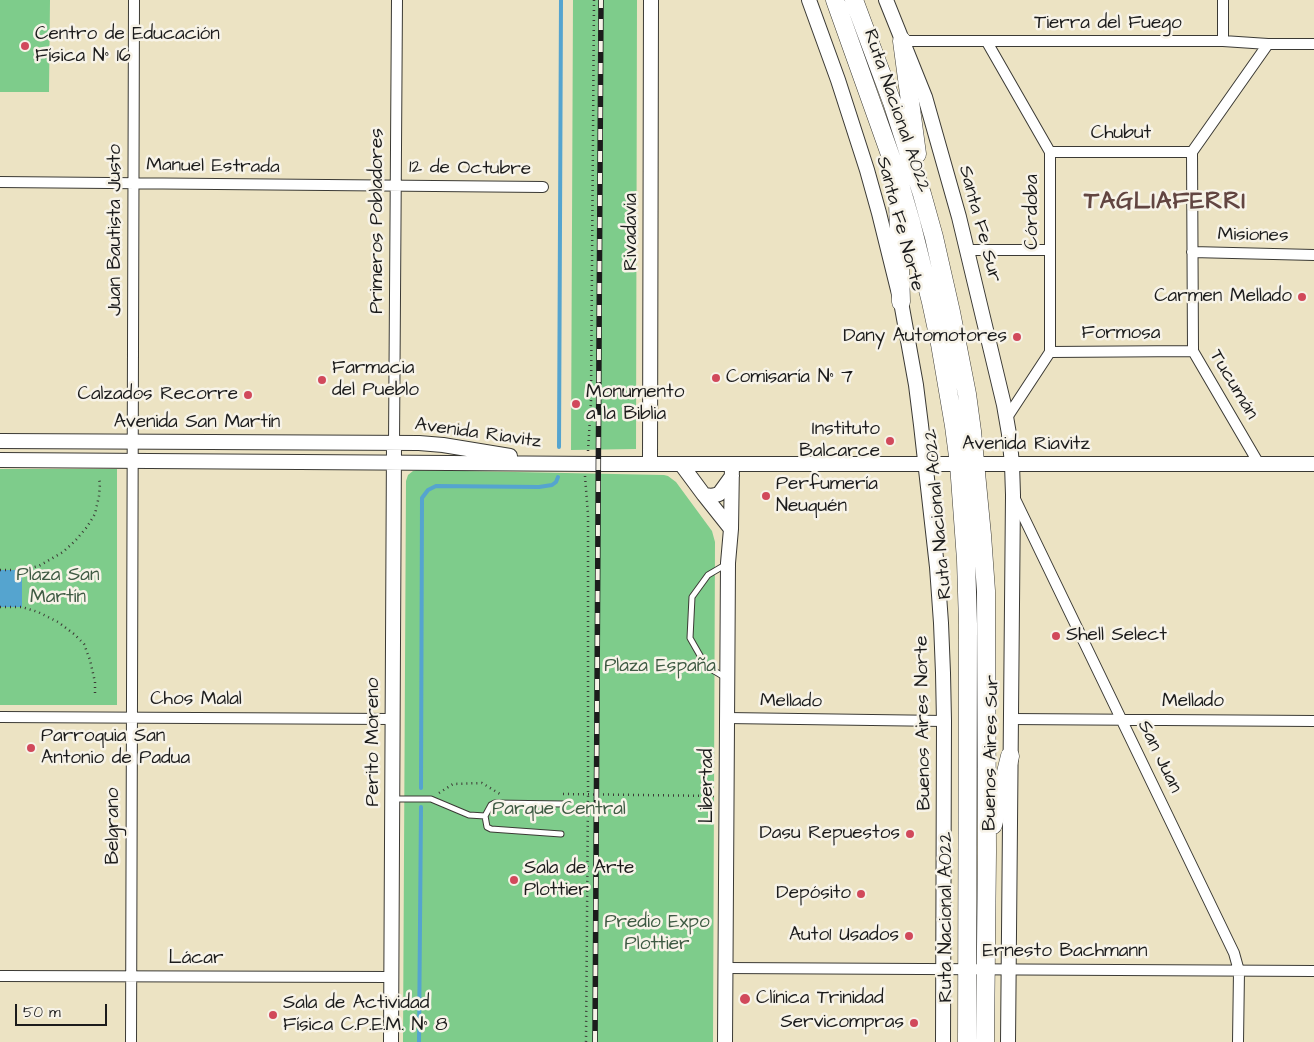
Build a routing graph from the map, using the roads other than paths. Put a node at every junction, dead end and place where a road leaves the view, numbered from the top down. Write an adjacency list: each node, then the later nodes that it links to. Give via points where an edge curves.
1 (134, 0): 18 (street, Juan Bautista Justo)
2 (397, 0): 19 (street, Primeros Pobladores)
3 (651, 0): 39 (main road, Rivadavia)
4 (809, 0): 26 (main road, Santa Fe Norte, via 867,170)
5 (834, 0): 16 (highway, Ruta Nacional A022)
6 (854, 0): 21 (highway, Ruta Nacional A022)
7 (886, 0): 9 (main road, Santa Fe Sur)
8 (1223, 0): 10 (street)
9 (902, 41): 11 (street, Tierra del Fuego); 21 (highway); 22 (main road, Santa Fe Sur, via 924,97)
10 (1223, 41): 11 (street, Tierra del Fuego); 12 (street, Tierra del Fuego)
11 (987, 42): 14 (street, Córdoba)
12 (1268, 44): 13 (street, Tierra del Fuego); 15 (street)
13 (1314, 44)
14 (1050, 152): 15 (street, Chubut); 23 (street, Córdoba)
15 (1192, 152): 24 (street, Tucumán)
16 (897, 174): 26 (highway); 42 (highway, Ruta Nacional A022, via 931,302 947,386)
17 (0, 182): 18 (street, Manuel Estrada)
18 (133, 183): 19 (street, Manuel Estrada); 33 (street, Juan Bautista Justo)
19 (396, 186): 20 (street, 12 de Octubre); 34 (street, Primeros Pobladores)
20 (543, 187)
21 (922, 194): 42 (highway, Ruta Nacional A022, via 953,320 967,394)
22 (968, 250): 23 (street); 29 (main road, Santa Fe Sur)
23 (1050, 250): 28 (street, Córdoba)
24 (1192, 252): 25 (street, Misiones); 27 (street, Tucumán)
25 (1314, 255)
26 (900, 302): 41 (main road, Santa Fe Norte, via 916,385)
27 (1193, 351): 28 (street, Formosa); 44 (street, Tucumán)
28 (1050, 352): 30 (street)
29 (1001, 392): 30 (street, via 1014,396); 31 (main road, Santa Fe Sur)
30 (1023, 392): 31 (street)
31 (1006, 419): 43 (main road, Santa Fe Sur)
32 (0, 441): 33 (main road, Avenida San Martín)
33 (132, 441): 34 (main road, Avenida San Martín); 36 (street, Juan Bautista Justo)
34 (394, 443): 37 (main road, Perito Moreno); 38 (main road, Avenida Riavitz, via 443,445)
35 (0, 460): 36 (main road, Avenida San Martín)
36 (132, 460): 37 (main road, Avenida San Martín); 53 (street, Belgrano)
37 (394, 462): 38 (main road, Avenida Riavitz); 55 (main road, Perito Moreno)
38 (557, 464): 39 (main road, Avenida Riavitz)
39 (650, 464): 40 (main road, Avenida Riavitz)
40 (681, 464): 46 (main road, Avenida Riavitz); 47 (main road)
41 (926, 464): 42 (main road, Avenida Riavitz); 46 (main road, Avenida Riavitz); 58 (main road, Buenos Aires Norte, via 940,614)
42 (967, 464): 43 (main road, Avenida Riavitz); 65 (highway, Ruta Nacional A022, via 982,535 986,592); 68 (highway, Ruta Nacional A022)
43 (1012, 464): 44 (main road, Avenida Riavitz); 48 (main road, Buenos Aires Sur)
44 (1259, 464): 45 (main road, Avenida Riavitz)
45 (1314, 464)
46 (732, 470): 47 (main road, via 719,494); 49 (main road, Libertad)
47 (704, 496): 49 (main road)
48 (1013, 496): 56 (main road, Buenos Aires Sur); 57 (street, San Juan)
49 (731, 529): 50 (main road, Libertad)
50 (728, 563): 51 (main road, Libertad); 51 (lane, via 708,574 692,597 690,638 706,666)
51 (727, 679): 54 (main road, Libertad)
52 (0, 717): 53 (street, Chos Malal)
53 (132, 718): 55 (street, Chos Malal); 74 (street, Belgrano)
54 (727, 718): 58 (street, Mellado); 66 (main road, Libertad)
55 (393, 719): 61 (main road, Perito Moreno)
56 (1011, 719): 57 (street, Mellado); 60 (main road, Buenos Aires Sur)
57 (1122, 720): 59 (street, Mellado); 71 (street, San Juan, via 1230,943)
58 (944, 721): 67 (main road, Buenos Aires Norte)
59 (1314, 721)
60 (1010, 756): 65 (highway); 70 (main road, Buenos Aires Sur)
61 (392, 799): 63 (lane, via 431,799 468,815); 75 (main road, Perito Moreno)
62 (563, 804): 63 (lane, via 494,803)
63 (485, 816): 64 (lane, via 491,829)
64 (561, 834)
65 (987, 852): 69 (highway, Ruta Nacional A022)
66 (726, 968): 67 (street, Ernesto Bachmann); 78 (main road, Libertad)
67 (943, 969): 68 (street, Ernesto Bachmann); 79 (main road, Buenos Aires Norte)
68 (968, 969): 69 (street, Ernesto Bachmann); 80 (highway, Ruta Nacional A022)
69 (986, 969): 70 (street, Ernesto Bachmann); 81 (highway, Ruta Nacional A022)
70 (1009, 969): 71 (street, Ernesto Bachmann); 82 (main road, Buenos Aires Sur)
71 (1239, 971): 72 (street, Ernesto Bachmann); 83 (street, San Juan)
72 (1314, 971)
73 (0, 976): 74 (street, Lácar)
74 (131, 977): 75 (street, Lácar); 76 (street, Belgrano)
75 (392, 978): 77 (main road, Perito Moreno)
76 (131, 1042)
77 (391, 1042)
78 (725, 1042)
79 (943, 1042)
80 (968, 1042)
81 (985, 1042)
82 (1008, 1042)
83 (1238, 1042)

